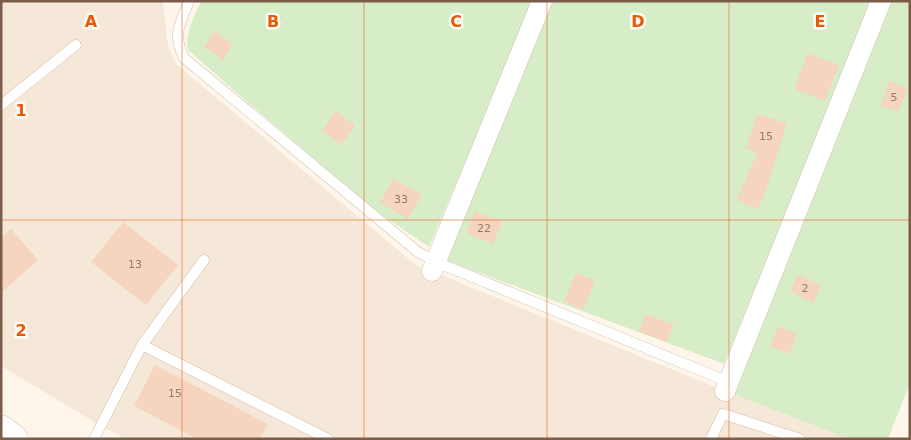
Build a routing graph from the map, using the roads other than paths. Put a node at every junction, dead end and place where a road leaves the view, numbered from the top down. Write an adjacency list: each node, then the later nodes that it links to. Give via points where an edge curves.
1 (189, 1): 7 (lane, via 178,29 178,46 184,58)
2 (542, 1): 7 (street)
3 (881, 1): 9 (street)
4 (76, 45): 5 (lane)
5 (1, 105)
6 (204, 260): 8 (lane)
7 (434, 266): 9 (lane)
8 (142, 345): 12 (lane); 13 (lane)
9 (727, 386)
10 (1, 430): 11 (street)
11 (14, 439)
12 (94, 439)
13 (328, 439)
14 (711, 439): 15 (lane, via 723,414)
15 (800, 439)

